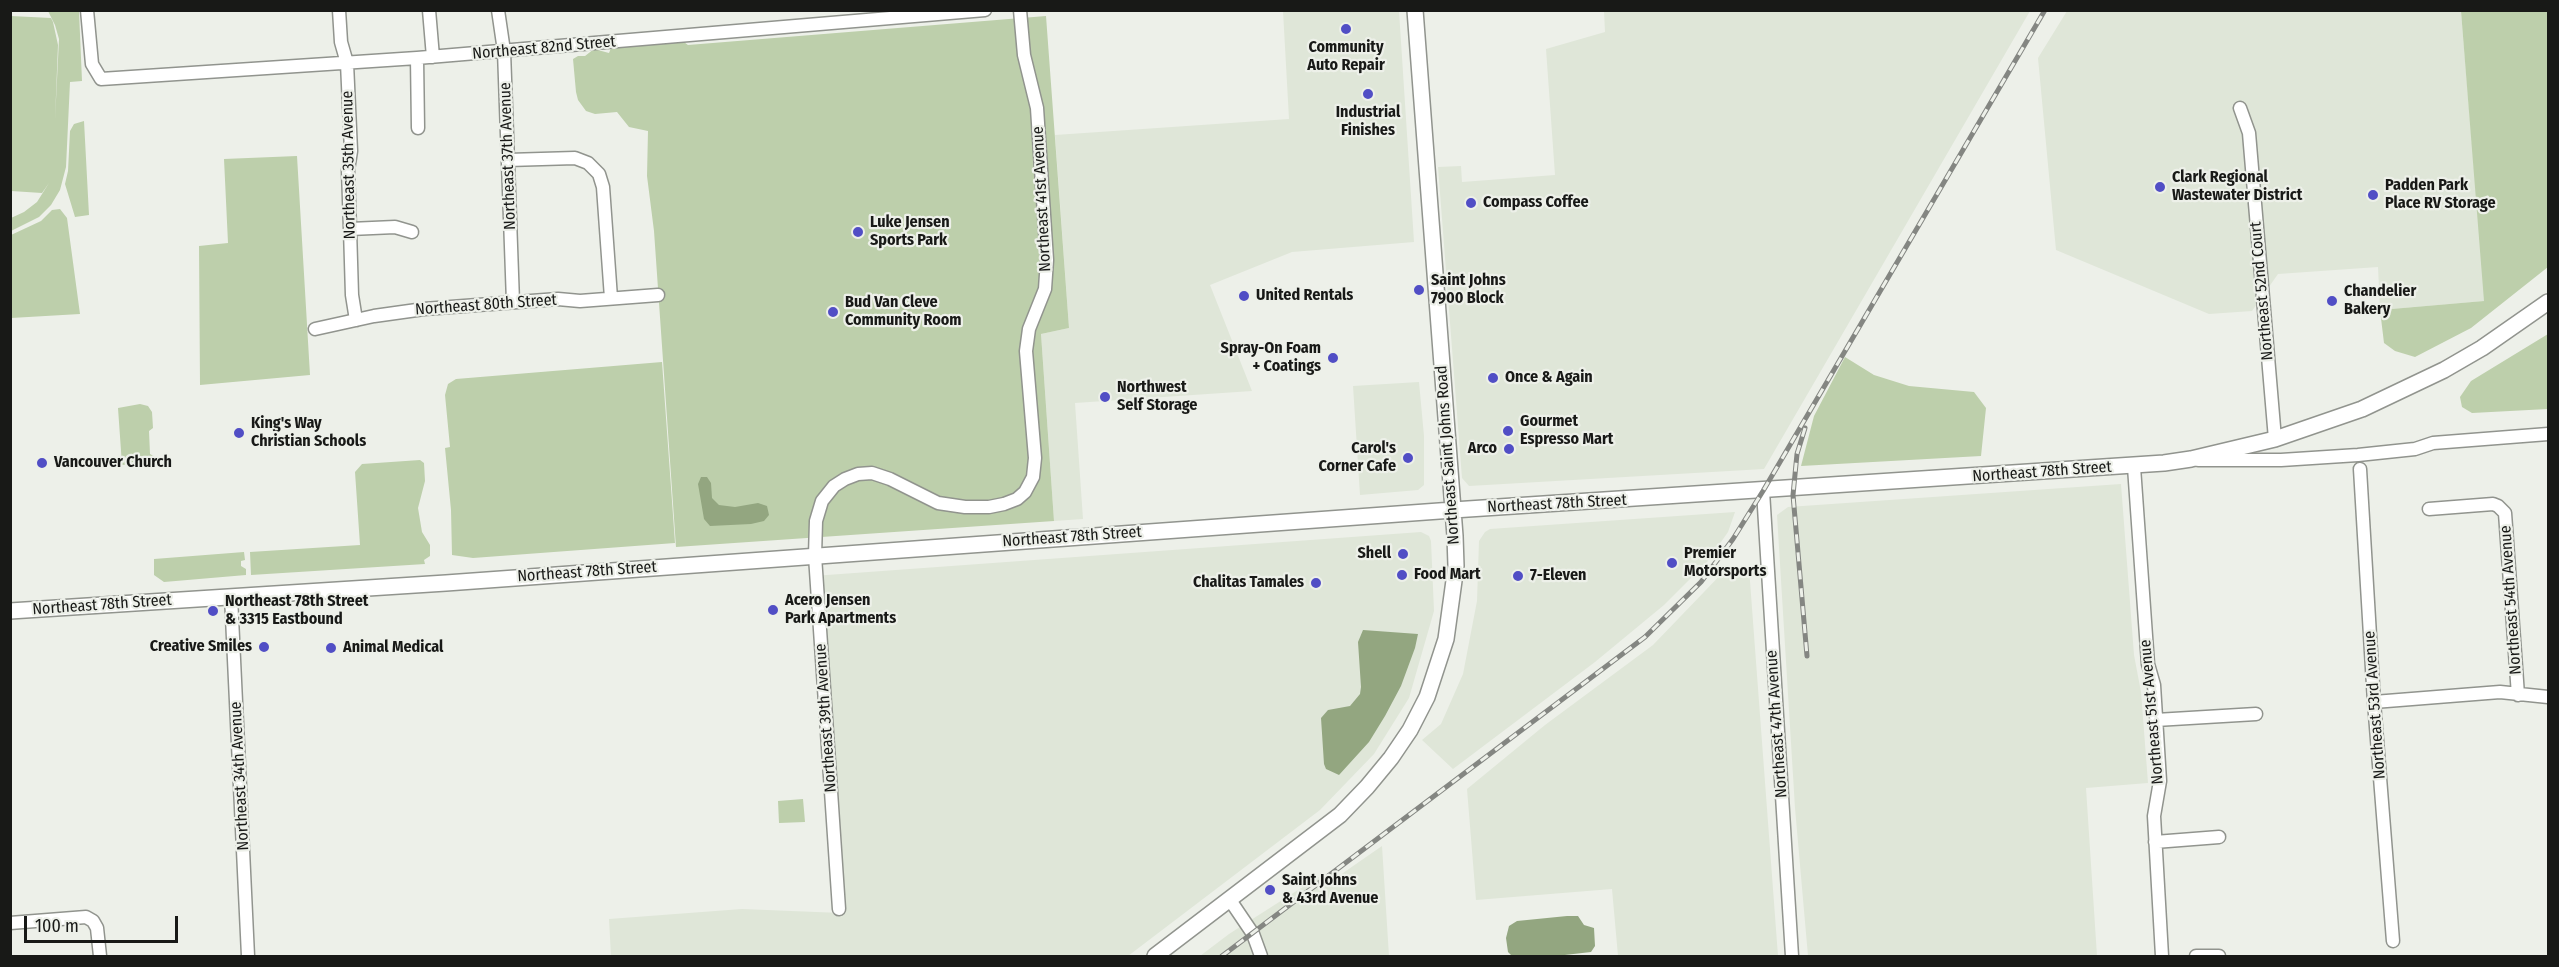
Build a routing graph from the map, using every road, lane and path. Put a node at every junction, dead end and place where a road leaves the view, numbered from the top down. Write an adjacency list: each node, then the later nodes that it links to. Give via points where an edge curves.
1 (87, 10): 11 (street, Northeast 82nd Street, via 92,64 101,79)
2 (339, 10): 11 (street, Northeast 35th Avenue)
3 (429, 10): 9 (street)
4 (498, 10): 8 (street, Northeast 37th Avenue)
5 (986, 10): 8 (street, Northeast 82nd Street)
6 (1020, 10): 29 (street, Northeast 41st Avenue, via 1024,55 1037,108 1047,260 1045,289 1029,329 1026,351 1035,464)
7 (1415, 10): 31 (main road, Northeast Saint Johns Road)
8 (504, 51): 9 (street, Northeast 82nd Street); 14 (street, Northeast 37th Avenue)
9 (433, 57): 10 (street, Northeast 82nd Street)
10 (417, 58): 11 (street, Northeast 82nd Street); 13 (street)
11 (347, 63): 15 (street, Northeast 35th Avenue)
12 (2240, 108): 24 (street, Northeast 52nd Court, via 2249,133)
13 (418, 128)
14 (508, 160): 18 (street, via 575,158 594,168 603,187); 19 (street, Northeast 37th Avenue)
15 (350, 229): 16 (street, via 395,227); 21 (street, Northeast 35th Avenue)
16 (412, 232)
17 (658, 295): 18 (street, Northeast 80th Street)
18 (611, 298): 19 (street, Northeast 80th Street)
19 (513, 302): 21 (street, Northeast 80th Street, via 403,311)
20 (2548, 302): 24 (main road, Northeast 78th Street, via 2482,348 2411,388)
21 (356, 320): 22 (street, Northeast 80th Street)
22 (315, 329)
23 (2548, 434): 25 (street, via 2433,443 2415,450 2358,455 2207,462)
24 (2275, 439): 25 (main road, Northeast 78th Street)
25 (2191, 459): 26 (main road, Northeast 78th Street)
26 (2134, 467): 28 (main road, Northeast 78th Street); 39 (street, Northeast 51st Avenue, via 2148,664)
27 (2360, 469): 37 (street, Northeast 53rd Avenue)
28 (1763, 491): 31 (main road, Northeast 78th Street); 50 (street, Northeast 47th Avenue)
29 (1025, 492): 32 (street, Northeast 39th Avenue, via 1004,504 958,507 924,497 880,475 852,476 834,486 822,501 816,521)
30 (2429, 509): 35 (street, Northeast 54th Avenue, via 2493,504 2506,520)
31 (1453, 510): 32 (main road, Northeast 78th Street); 42 (main road, Northeast Saint Johns Road, via 1456,566 1446,639 1431,687 1410,730 1391,758 1340,815)
32 (815, 556): 33 (main road, Northeast 78th Street); 43 (street, Northeast 39th Avenue)
33 (231, 596): 34 (main road, Northeast 78th Street); 47 (street, Northeast 34th Avenue)
34 (10, 611)
35 (2518, 695): 36 (street); 37 (street, via 2500,692)
36 (2548, 698)
37 (2374, 702): 45 (street, Northeast 53rd Avenue)
38 (2256, 714): 39 (street)
39 (2156, 720): 41 (street, Northeast 51st Avenue, via 2160,781 2154,816)
40 (2219, 837): 41 (street)
41 (2155, 842): 51 (street, Northeast 51st Avenue)
42 (1230, 900): 48 (main road, Northeast Saint Johns Road); 49 (street, via 1253,934)
43 (839, 909)
44 (10, 923): 46 (street, via 81,916 93,921)
45 (2393, 941)
46 (100, 957)
47 (248, 957)
48 (1155, 957)
49 (1261, 957)
50 (1792, 957)
51 (2162, 957)
52 (2196, 957): 53 (street)
53 (2219, 957)

